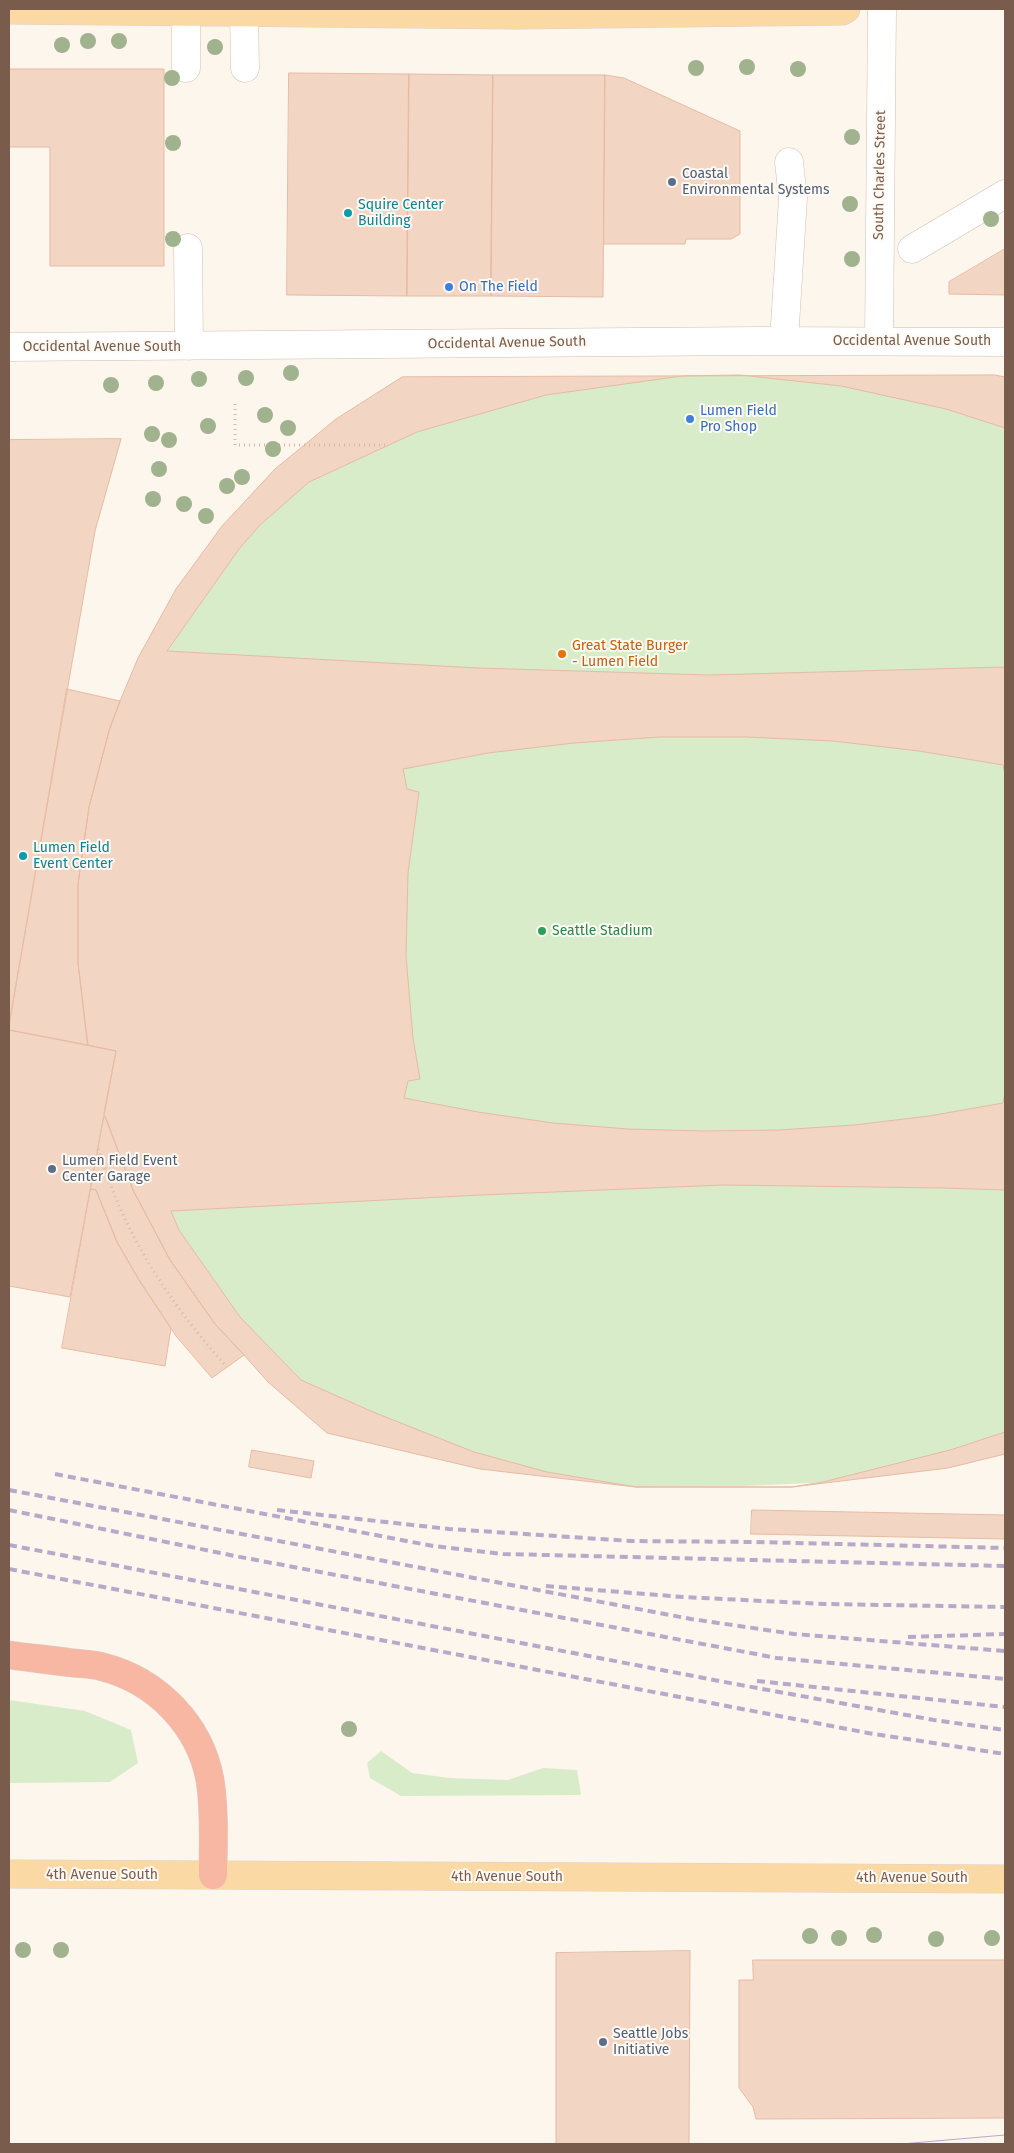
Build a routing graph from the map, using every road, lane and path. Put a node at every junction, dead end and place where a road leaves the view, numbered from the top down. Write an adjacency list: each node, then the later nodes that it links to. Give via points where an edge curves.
1 (846, 9): 5 (main road, via 842,12 517,16)
2 (882, 9): 13 (street, South Charles Street)
3 (9, 10): 4 (main road)
4 (186, 12): 5 (main road); 6 (street)
5 (244, 12): 7 (street)
6 (186, 68)
7 (245, 68)
8 (789, 162): 12 (street, via 793,198)
9 (1005, 194): 11 (street)
10 (188, 248): 15 (street)
11 (912, 248)
12 (784, 341): 13 (street, Occidental Avenue South); 15 (street, Occidental Avenue South)
13 (879, 341): 14 (street, Occidental Avenue South)
14 (1005, 342)
15 (189, 346): 16 (street, Occidental Avenue South)
16 (9, 347)
17 (235, 404): 18 (path, via 235,445)
18 (389, 445)
19 (98, 1148): 20 (path, via 119,1206 140,1246 195,1331)
20 (227, 1367)
21 (9, 1655): 23 (highway, via 102,1666 124,1673 145,1684 180,1716 203,1757 210,1780)
22 (9, 1874): 23 (main road, 4th Avenue South)
23 (213, 1875): 24 (main road, 4th Avenue South)
24 (1005, 1879)

